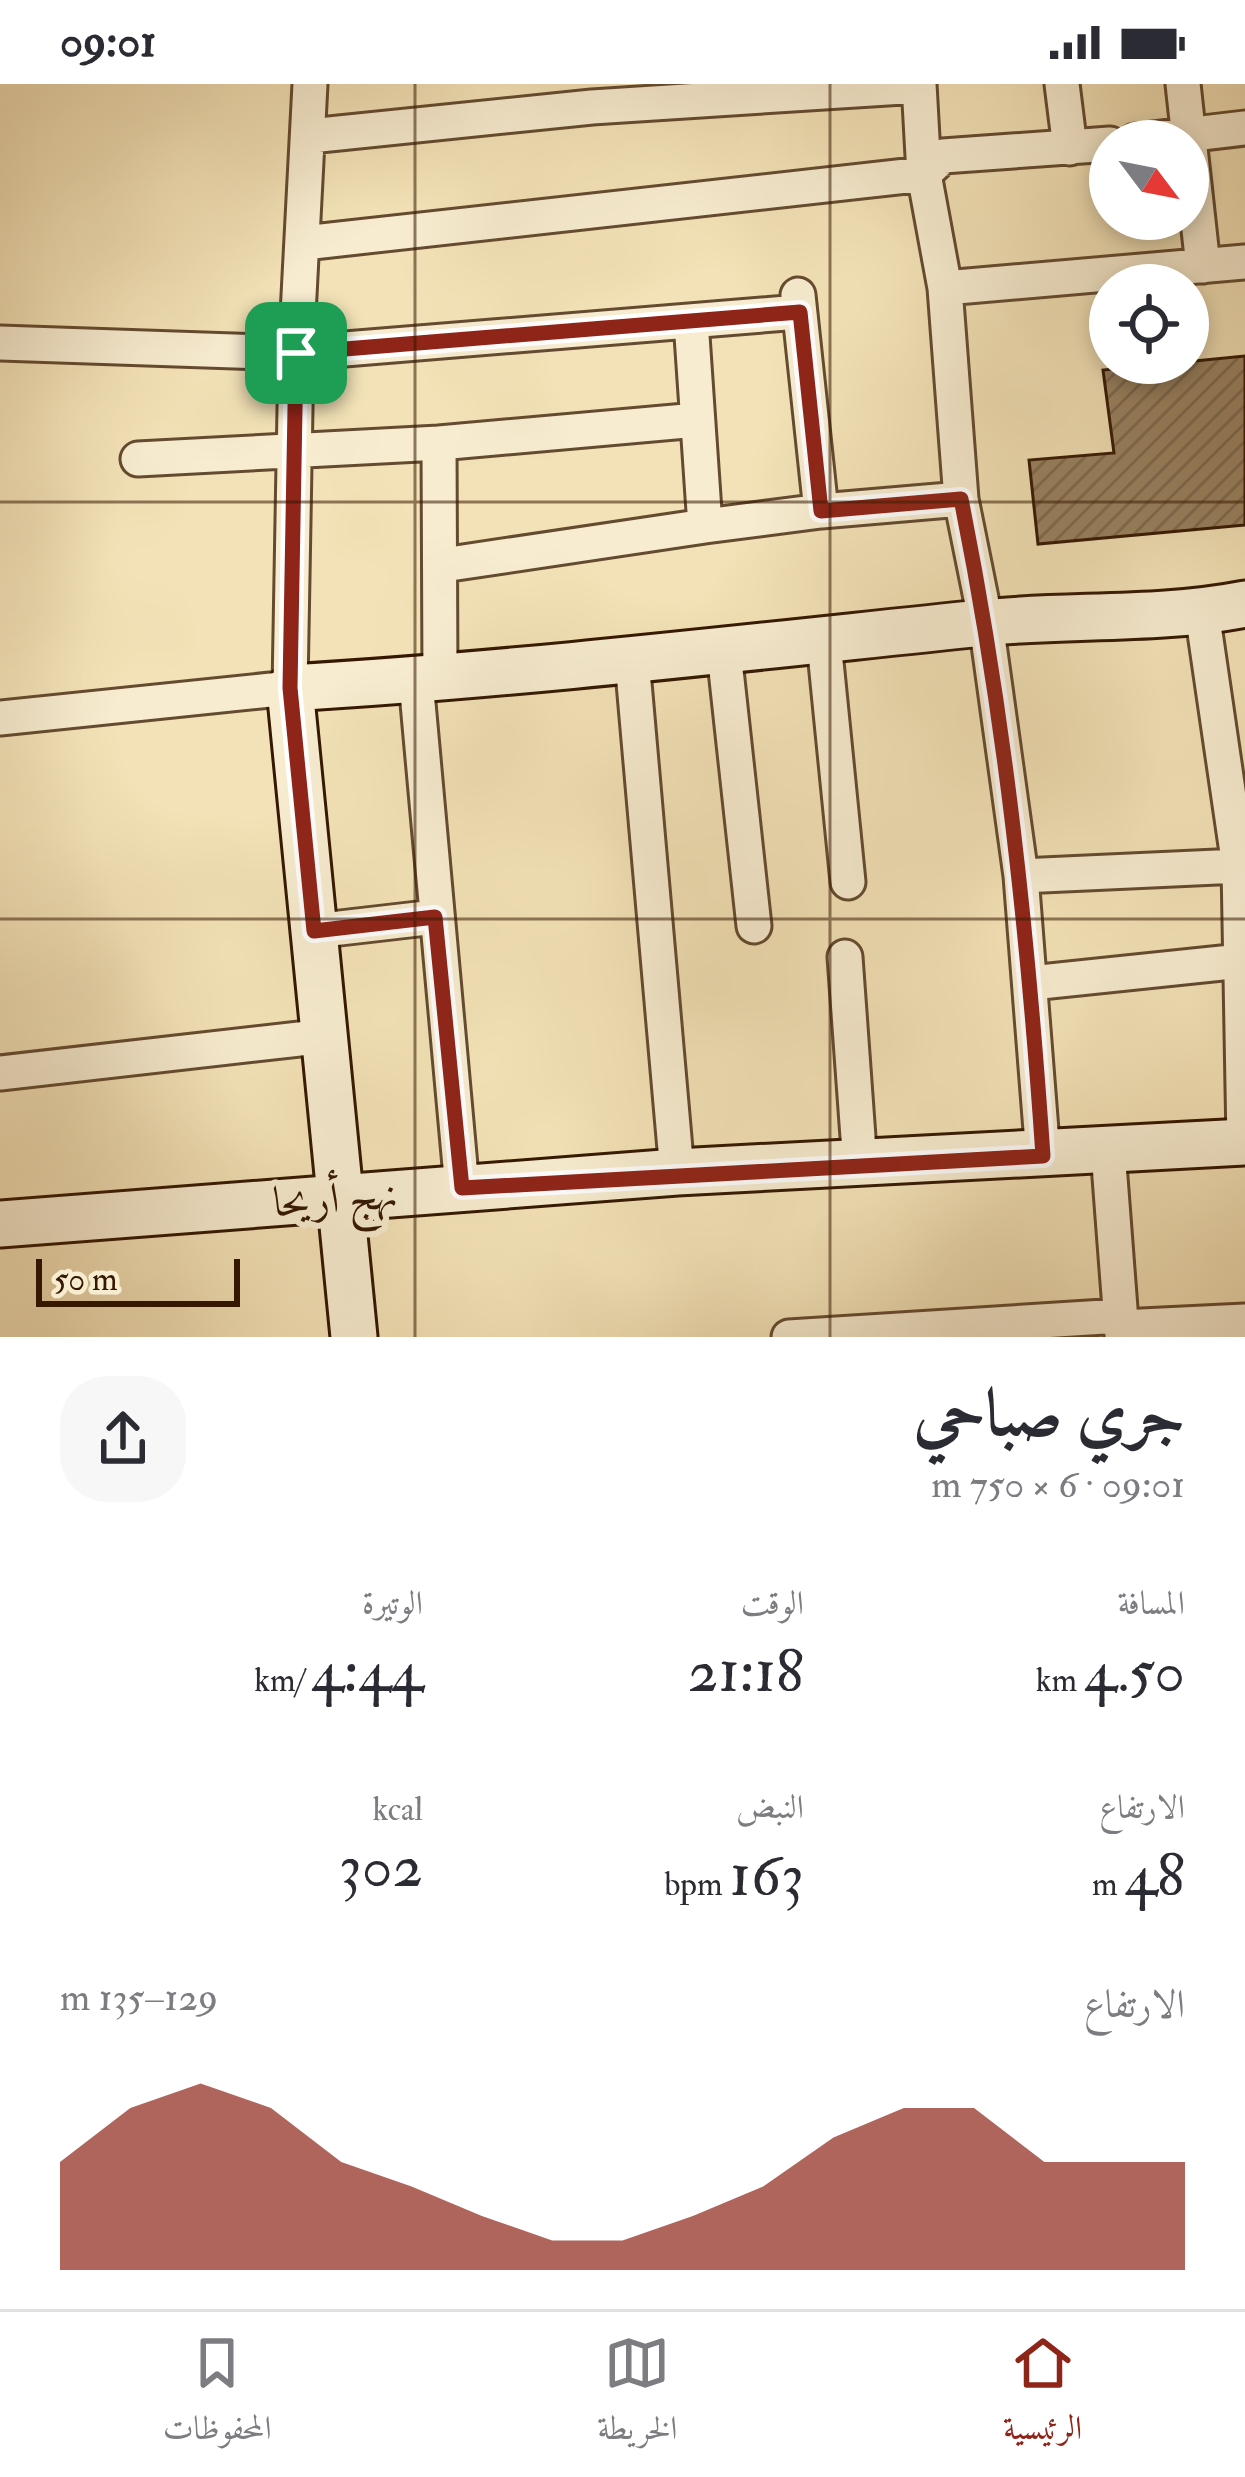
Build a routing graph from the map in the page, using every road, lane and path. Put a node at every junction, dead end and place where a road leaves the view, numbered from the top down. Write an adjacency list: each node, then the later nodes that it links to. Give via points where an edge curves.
1 (310, 84): 10 (street)
2 (1062, 84): 12 (street)
3 (1183, 84): 7 (street)
4 (919, 85): 5 (street); 13 (street)
5 (706, 91): 6 (street)
6 (591, 96): 10 (street)
7 (1188, 120)
8 (1245, 128): 9 (street)
9 (1209, 133)
10 (310, 136): 14 (street)
11 (1089, 146): 12 (street)
12 (1070, 148): 13 (street, via 943,156)
13 (925, 173): 14 (street); 18 (street)
14 (304, 243): 21 (street)
15 (1245, 262): 16 (street)
16 (1209, 265)
17 (1089, 276): 18 (street)
18 (945, 288): 26 (street)
19 (691, 320): 21 (street); 22 (street); 27 (street, via 798,303)
20 (0, 343): 21 (street)
21 (296, 353): 24 (street)
22 (697, 420): 23 (street); 28 (street)
23 (439, 443): 24 (street); 29 (street)
24 (295, 453): 25 (street); 36 (street)
25 (137, 460)
26 (961, 499): 27 (street); 31 (street)
27 (821, 511): 28 (street)
28 (705, 526): 29 (street)
29 (442, 566): 35 (street)
30 (1224, 608): 31 (street); 38 (street)
31 (986, 623): 32 (street); 39 (street)
32 (824, 642): 33 (street); 40 (street)
33 (724, 652): 34 (street); 42 (street)
34 (632, 660): 35 (street); 53 (street)
35 (428, 679): 36 (street); 41 (street)
36 (290, 688): 37 (street); 43 (street)
37 (0, 718)
38 (1240, 866): 39 (street); 45 (street)
39 (1022, 876): 46 (street)
40 (848, 882)
41 (435, 917): 43 (street); 54 (street)
42 (754, 926)
43 (314, 931): 47 (street)
44 (845, 957): 52 (street)
45 (1241, 962): 46 (street); 49 (street)
46 (1031, 983): 51 (street)
47 (326, 1036): 48 (street); 55 (street)
48 (0, 1073)
49 (1244, 1142): 50 (street, نهج أريحا)
50 (1108, 1151): 51 (street, نهج أريحا); 58 (street)
51 (1043, 1156): 52 (street, نهج أريحا)
52 (860, 1165): 53 (street, نهج أريحا)
53 (677, 1172): 54 (street, نهج أريحا)
54 (462, 1188): 55 (street, نهج أريحا)
55 (341, 1197): 56 (street, نهج أريحا); 60 (street)
56 (0, 1224)
57 (1245, 1321): 58 (street)
58 (1121, 1327): 59 (street)
59 (863, 1334): 61 (street)
60 (354, 1337)
61 (789, 1337)

